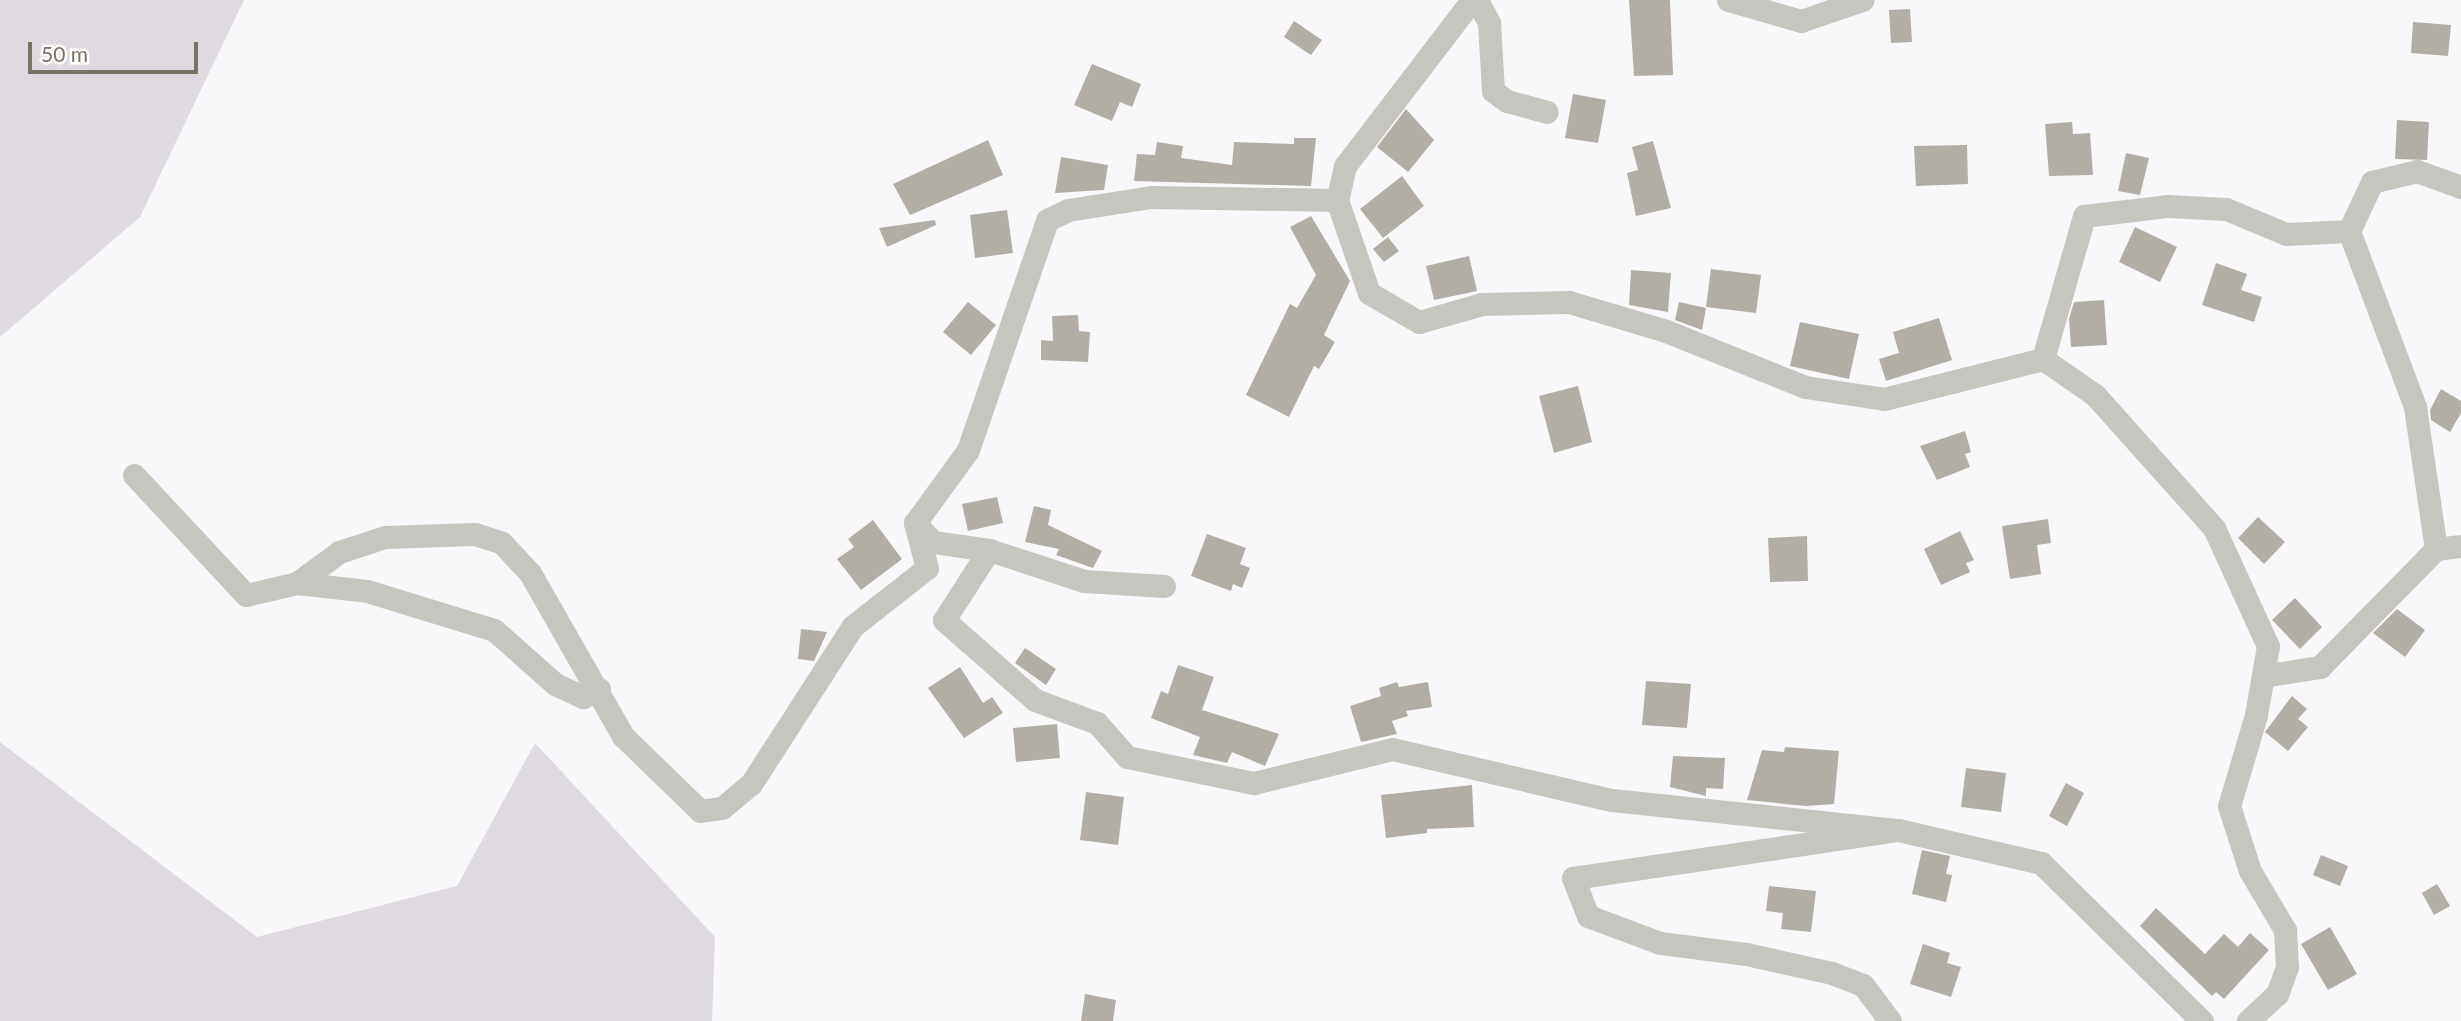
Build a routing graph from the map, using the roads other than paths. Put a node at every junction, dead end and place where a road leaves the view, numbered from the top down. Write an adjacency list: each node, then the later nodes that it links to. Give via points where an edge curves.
1 (1475, 0): 4 (street, via 1489,23 1493,91 1507,101); 6 (street, via 1345,166)
2 (1728, 0): 3 (street, via 1801,21)
3 (1862, 0)
4 (1547, 112)
5 (2461, 187): 7 (street, via 2417,171 2372,182)
6 (1337, 200): 8 (street, via 1368,293 1419,322 1482,304 1569,302 1666,331 1805,387 1884,399); 10 (street, via 1151,197 1068,210 1047,220 968,450)
7 (2349, 231): 8 (street, via 2286,234 2227,209 2168,206 2084,216); 12 (street, via 2415,407)
8 (2043, 359): 16 (street, via 2095,395 2214,528 2268,646)
9 (134, 475): 14 (street, via 246,595)
10 (915, 523): 13 (street, via 933,542); 17 (street, via 927,568 853,626 751,784 722,808 700,811 623,736)
11 (2461, 546): 12 (street)
12 (2435, 549): 16 (street, via 2319,667)
13 (989, 550): 15 (street, via 1084,582); 18 (street, via 944,620 1035,700 1097,723 1127,757 1254,783 1392,749 1612,800)
14 (297, 583): 17 (street, via 367,592 494,630 555,684 583,697); 17 (street, via 339,552 385,537 475,534 502,543 530,573)
15 (1164, 586)
16 (2263, 676): 21 (street, via 2229,806 2250,871 2285,930 2287,967 2277,994)
17 (599, 689)
18 (1898, 830): 19 (street, via 1573,878 1588,916 1660,943 1746,954 1832,973 1863,985); 20 (street, via 2041,863)
19 (1890, 1021)
20 (2202, 1021)
21 (2248, 1021)

